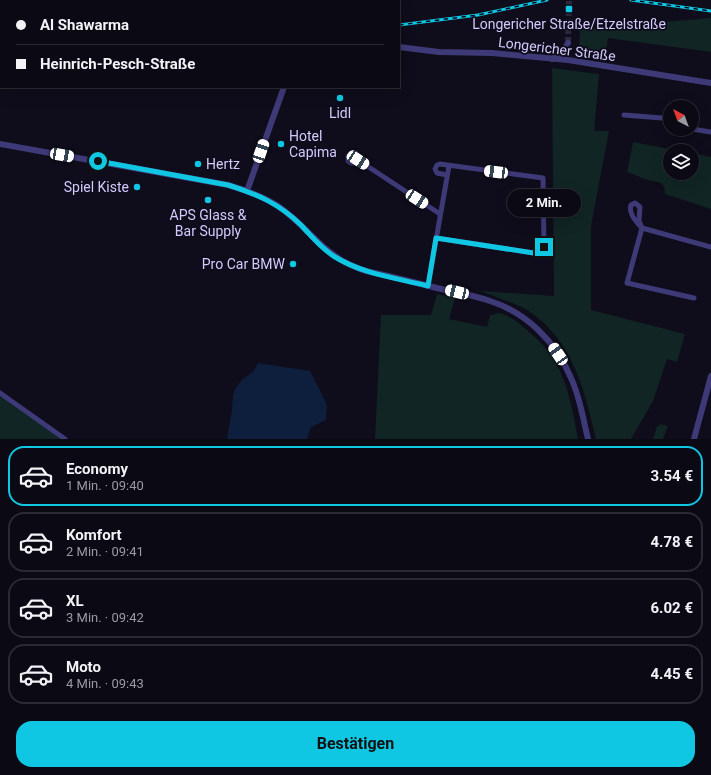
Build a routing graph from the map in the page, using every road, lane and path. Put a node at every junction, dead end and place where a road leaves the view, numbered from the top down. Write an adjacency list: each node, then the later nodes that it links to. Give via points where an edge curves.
1 (400, 47): 2 (street, Longericher Straße)
2 (552, 59): 3 (street, Longericher Straße); 3 (street, via 565,49 568,42)
3 (568, 60): 4 (street, Longericher Straße)
4 (711, 83)
5 (284, 88): 14 (street)
6 (624, 115): 7 (street)
7 (663, 118)
8 (699, 130): 9 (street)
9 (711, 132)
10 (0, 144): 14 (street)
11 (358, 160): 15 (street)
12 (449, 166): 13 (street); 13 (street, via 440,164 435,169 438,174); 16 (street, via 543,178 544,247 540,254)
13 (447, 175): 15 (street)
14 (247, 191): 18 (street, via 278,206 327,251 347,263 366,271)
15 (440, 214): 16 (street)
16 (436, 238): 18 (street)
17 (711, 247): 19 (street, via 642,228 627,283)
18 (428, 286): 22 (street, via 491,301 513,311 532,324 547,338 564,362 575,386)
19 (694, 298)
20 (711, 376): 26 (street)
21 (0, 393): 23 (street)
22 (582, 416): 24 (street); 25 (street)
23 (65, 439)
24 (585, 439)
25 (588, 439)
26 (694, 439)

